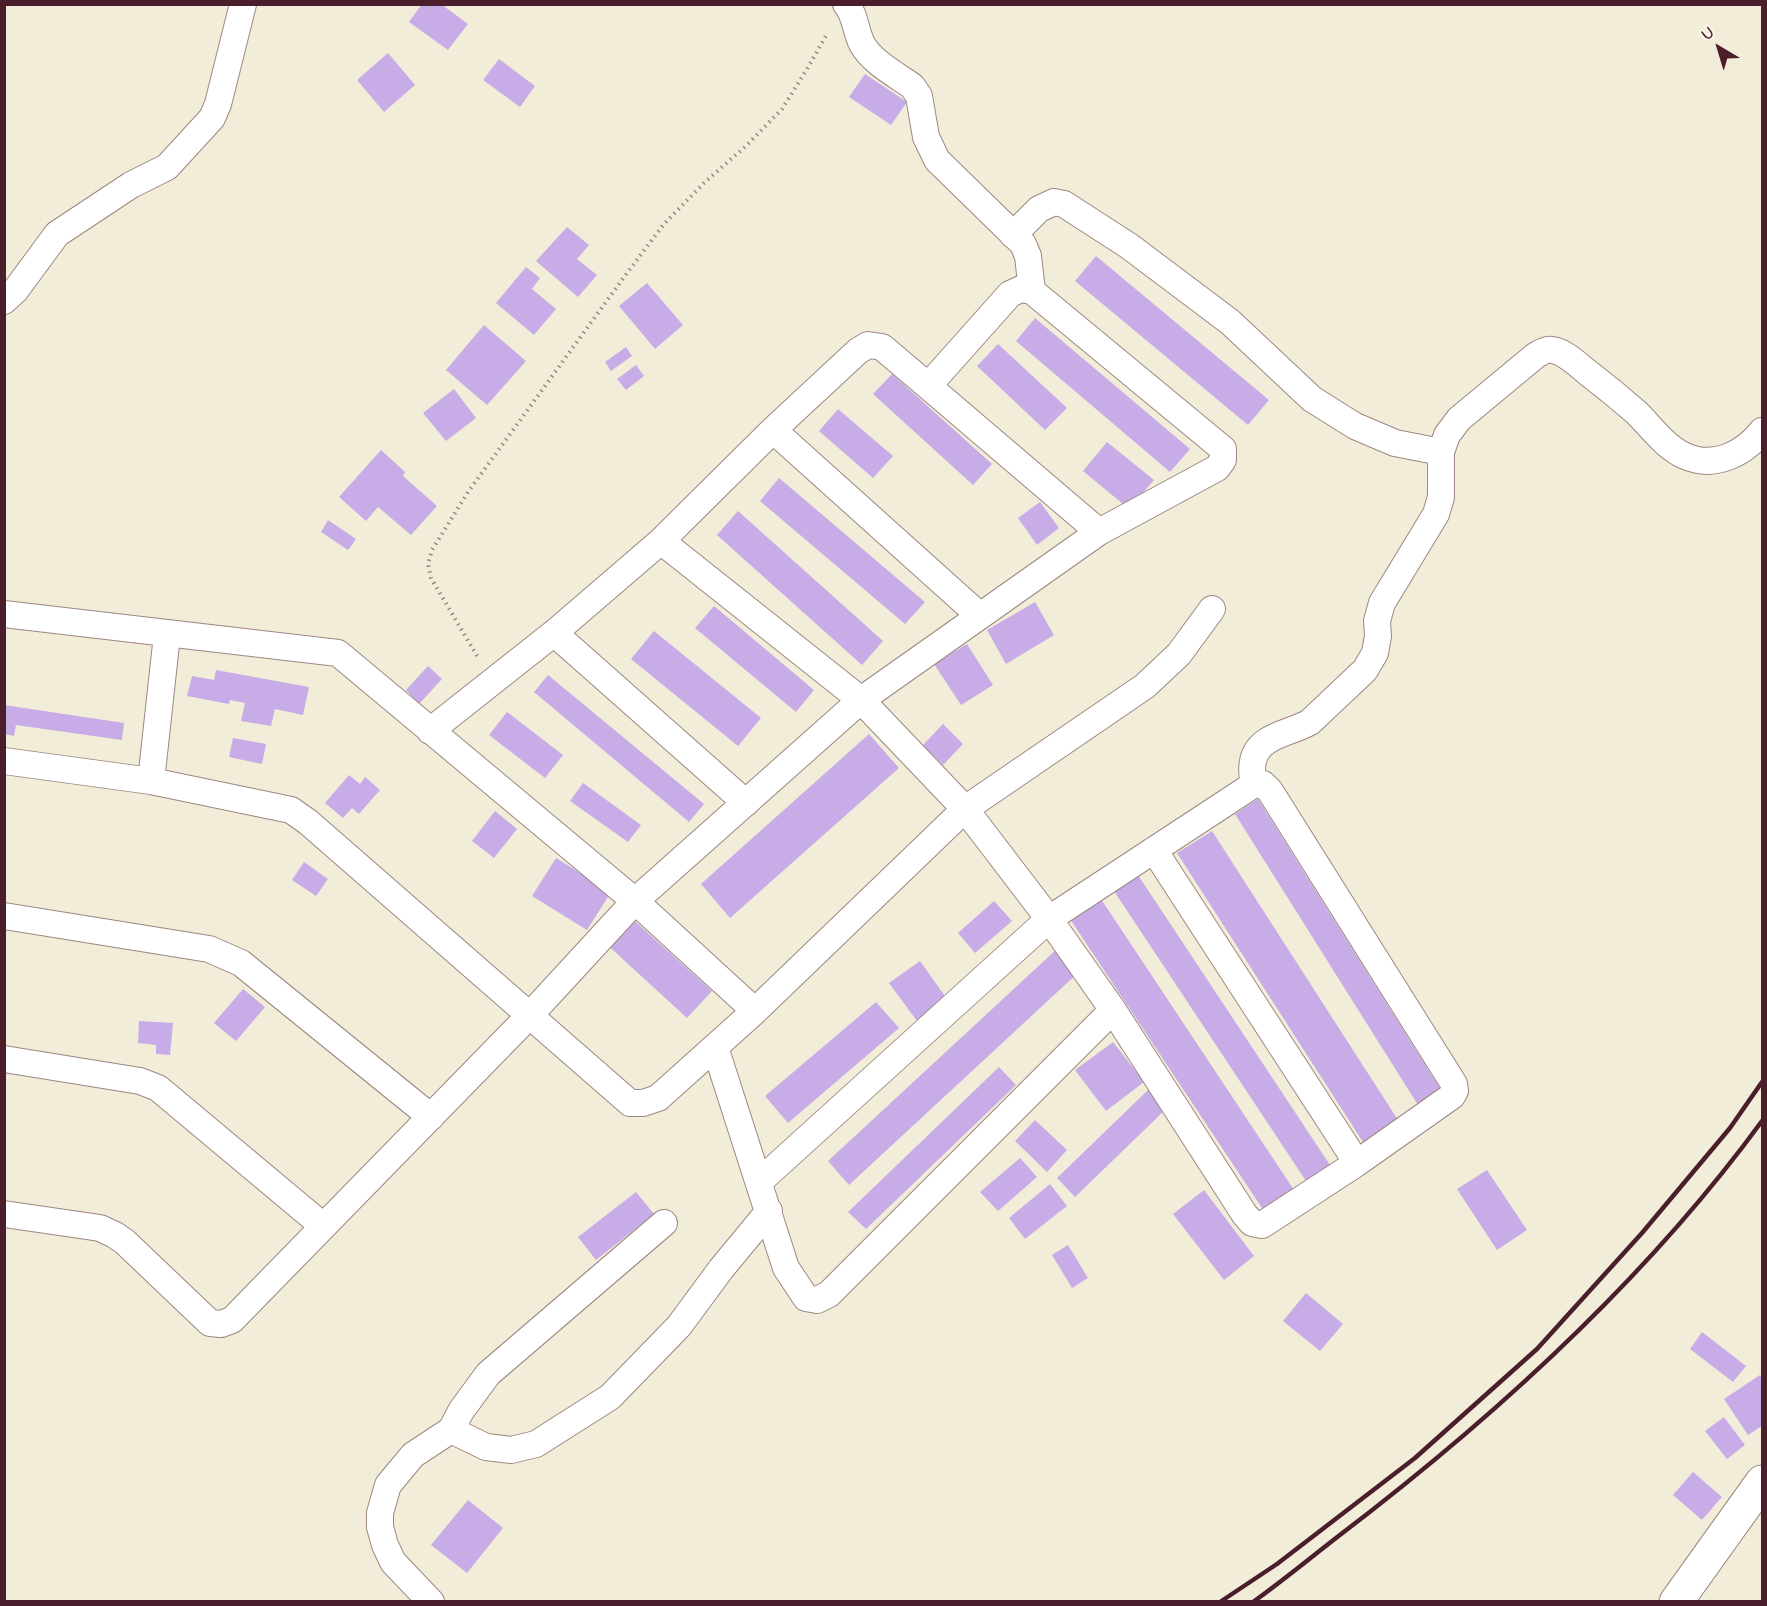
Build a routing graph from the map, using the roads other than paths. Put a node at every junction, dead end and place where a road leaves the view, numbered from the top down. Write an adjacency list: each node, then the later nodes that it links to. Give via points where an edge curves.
1 (243, 4): 5 (street, via 212,118 166,167 130,185 57,234)
2 (846, 4): 3 (street, via 866,51 917,92 926,137 937,159)
3 (1013, 235): 4 (street, via 1028,256); 9 (street, via 1039,209 1054,202 1064,204 1129,246 1230,322 1312,399 1355,426 1395,443)
4 (1032, 291): 6 (street, via 1021,289 1010,294); 10 (street, via 1223,449 1223,460 1217,468)
5 (4, 301)
6 (928, 386): 7 (street, via 882,347 868,345); 10 (street)
7 (773, 430): 11 (street); 14 (street)
8 (1762, 432): 9 (street, via 1737,454 1720,460 1685,457 1569,358 1546,350 1459,419 1446,435)
9 (1441, 452): 21 (street, via 1441,497 1436,514 1382,603 1375,653 1365,670 1310,722 1271,738 1261,747 1253,759)
10 (1099, 532): 14 (street)
11 (661, 541): 15 (street); 17 (street)
12 (1212, 609): 23 (street, via 1179,654 1144,686)
13 (4, 614): 16 (street)
14 (980, 616): 17 (street)
15 (554, 633): 18 (street); 22 (street)
16 (167, 635): 18 (street, via 338,653); 20 (street)
17 (861, 700): 22 (street); 23 (street)
18 (430, 731): 25 (street)
19 (4, 761): 20 (street)
20 (151, 780): 30 (street, via 291,810)
21 (1252, 785): 24 (street); 34 (street, via 1263,784 1270,791 1454,1084 1452,1096)
22 (746, 803): 25 (street)
23 (965, 809): 27 (street); 28 (street)
24 (1154, 850): 27 (street); 34 (street)
25 (635, 901): 28 (street); 30 (street)
26 (4, 916): 33 (street, via 209,948 223,954 242,963)
27 (1049, 919): 29 (street); 35 (street)
28 (755, 1011): 31 (street)
29 (1113, 1011): 34 (street, via 1252,1223 1262,1225); 36 (street, via 829,1294 817,1300 806,1298 786,1268)
30 (530, 1015): 31 (street, via 630,1103 658,1098); 33 (street)
31 (715, 1047): 35 (street)
32 (4, 1059): 39 (street, via 140,1081 158,1088)
33 (431, 1117): 39 (street)
34 (1357, 1163)
35 (759, 1181): 36 (street)
36 (769, 1211): 40 (street, via 679,1326 610,1397 536,1444 511,1450 486,1447)
37 (4, 1214): 39 (street, via 100,1228 115,1235 210,1323 221,1324 232,1320)
38 (664, 1223): 40 (street, via 488,1374)
39 (323, 1226)
40 (451, 1430): 42 (street, via 413,1455 388,1485 380,1513 380,1527 393,1562)
41 (1762, 1482): 43 (main road)
42 (431, 1602)
43 (1676, 1602)

